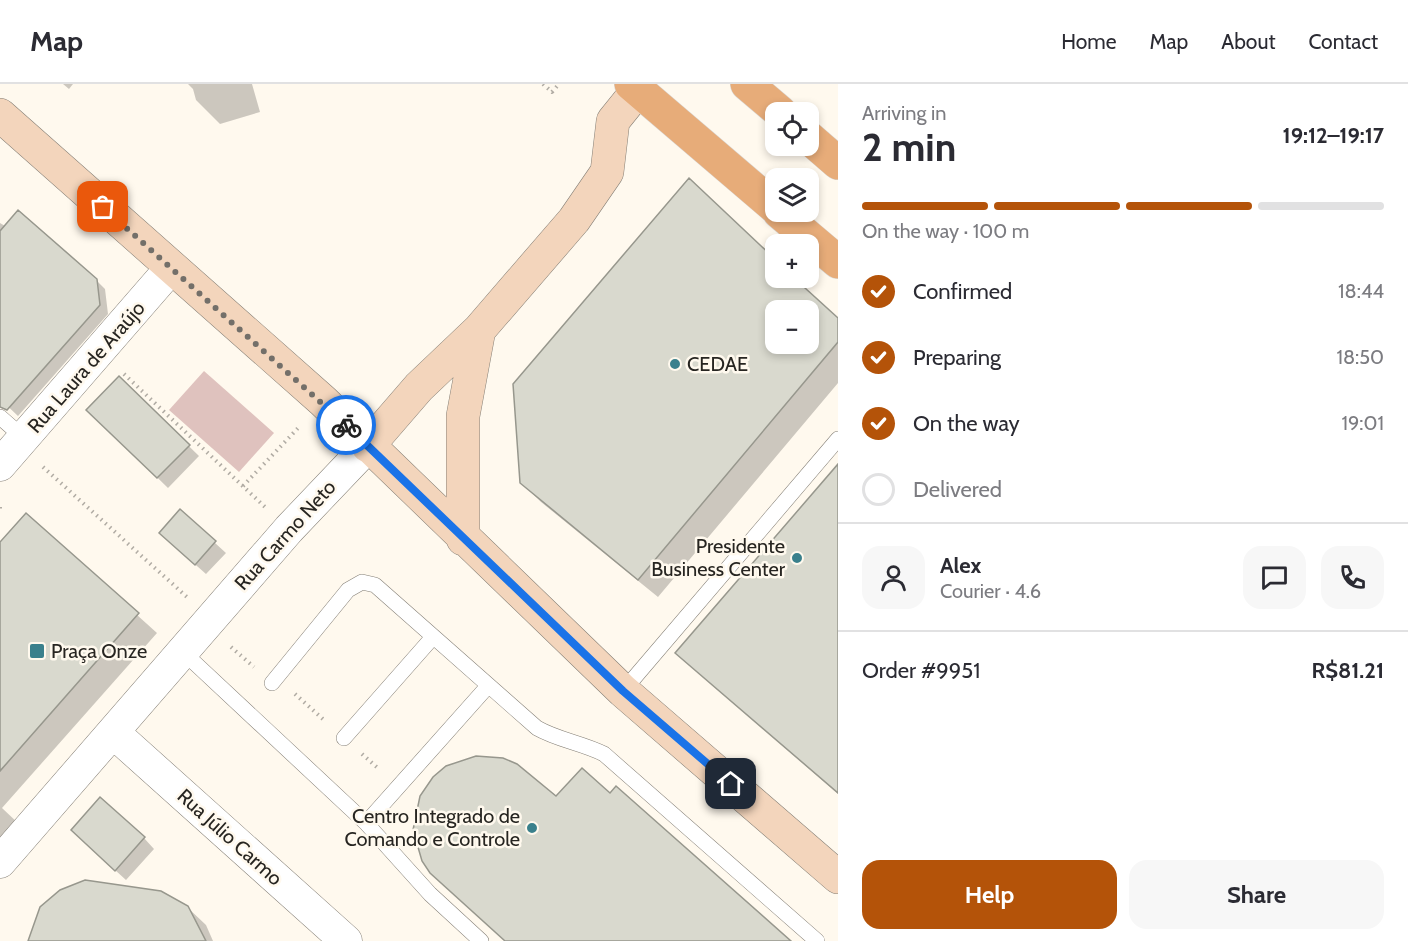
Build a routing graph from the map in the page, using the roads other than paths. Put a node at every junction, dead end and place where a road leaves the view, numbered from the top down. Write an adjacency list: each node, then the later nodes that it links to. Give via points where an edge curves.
1 (747, 84): 3 (main road)
2 (641, 86): 7 (main road); 11 (street, Rua Carmo Neto, via 613,121 607,172 574,220)
3 (768, 102)
4 (0, 115): 10 (street)
5 (819, 147): 6 (main road)
6 (838, 163)
7 (765, 198)
8 (791, 222): 9 (main road)
9 (838, 262)
10 (171, 268): 14 (street, via 323,401); 15 (street, Rua Laura de Araújo)
11 (479, 330): 14 (street, Rua Carmo Neto, via 418,387); 16 (street, via 463,416)
12 (0, 417): 15 (lane)
13 (838, 439): 21 (lane)
14 (368, 446): 16 (street); 18 (street, Rua Carmo Neto, via 289,529)
15 (14, 449)
16 (464, 539): 21 (street)
17 (433, 637): 19 (lane, via 375,585 362,582 348,590); 20 (lane); 23 (lane)
18 (183, 652): 22 (street, Rua Carmo Neto); 24 (lane)
19 (272, 683)
20 (488, 686): 24 (lane); 29 (lane, via 537,728 604,754)
21 (623, 691): 26 (street)
22 (114, 733): 25 (street, Rua Carmo Neto); 27 (street, Rua Júlio Carmo)
23 (344, 738)
24 (366, 823): 28 (lane, via 429,894)
25 (0, 861)
26 (838, 877)
27 (346, 941)
28 (481, 941)
29 (817, 941)

